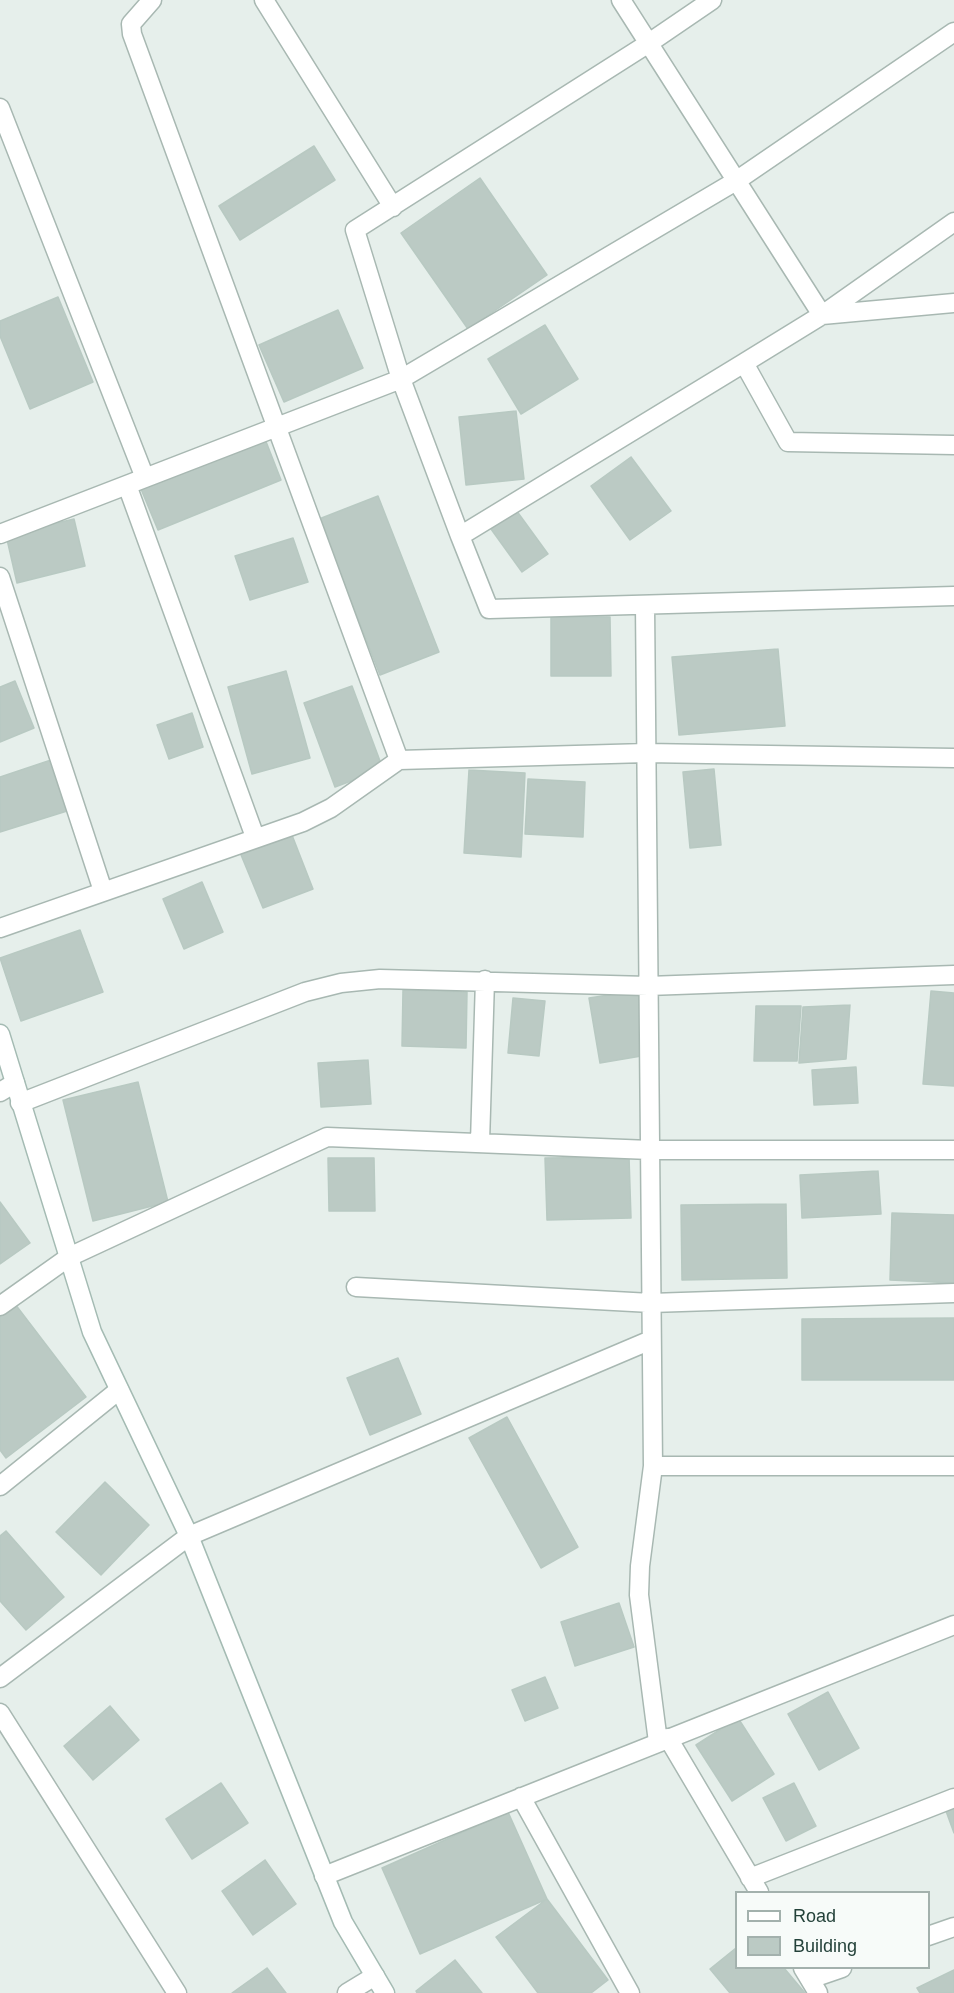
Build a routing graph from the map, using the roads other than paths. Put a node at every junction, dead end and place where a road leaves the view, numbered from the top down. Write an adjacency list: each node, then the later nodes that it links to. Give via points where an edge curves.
1 (152, 0): 15 (street, via 131,24 132,34)
2 (264, 0): 9 (street)
3 (621, 0): 6 (street)
4 (712, 0): 6 (street)
5 (954, 32): 8 (street)
6 (649, 44): 8 (street); 9 (street)
7 (0, 108): 17 (street)
8 (736, 181): 12 (street); 14 (street)
9 (393, 207): 14 (street, via 355,230)
10 (954, 222): 12 (street)
11 (954, 303): 12 (street)
12 (822, 315): 13 (street)
13 (744, 363): 16 (street, via 788,442); 20 (street)
14 (401, 379): 15 (street); 20 (street)
15 (277, 427): 17 (street); 26 (street)
16 (954, 445)
17 (145, 478): 18 (street)
18 (127, 485): 19 (street); 27 (street)
19 (0, 534)
20 (460, 536): 23 (street, via 489,609)
21 (0, 577): 28 (street)
22 (954, 596): 23 (street)
23 (645, 605): 24 (street)
24 (646, 753): 25 (street); 26 (street); 32 (street)
25 (954, 758)
26 (399, 760): 27 (street, via 331,808 303,822)
27 (255, 837): 28 (street)
28 (103, 891): 29 (street)
29 (0, 928)
30 (954, 975): 32 (street)
31 (485, 980): 32 (street); 35 (street, via 380,978 305,992); 36 (street)
32 (648, 986): 37 (street)
33 (0, 1034): 34 (street)
34 (7, 1088): 35 (street)
35 (20, 1103): 39 (street)
36 (480, 1142): 37 (street); 39 (street, via 327,1137)
37 (650, 1150): 38 (street); 42 (street)
38 (954, 1150)
39 (69, 1257): 43 (street); 45 (street, via 92,1332)
40 (356, 1287): 42 (street)
41 (954, 1293): 42 (street)
42 (651, 1302): 44 (street)
43 (0, 1306)
44 (651, 1340): 46 (street); 49 (street)
45 (120, 1390): 48 (street); 49 (street)
46 (653, 1466): 47 (street); 53 (street, via 639,1595)
47 (954, 1466)
48 (0, 1486)
49 (189, 1536): 51 (street); 56 (street)
50 (954, 1624): 53 (street)
51 (0, 1678)
52 (0, 1713): 63 (street)
53 (663, 1740): 54 (street); 57 (street)
54 (521, 1797): 56 (street); 66 (street)
55 (954, 1798): 57 (street)
56 (324, 1876): 61 (street, via 343,1922)
57 (754, 1885)
58 (954, 1927): 59 (street)
59 (930, 1935)
60 (839, 1969): 62 (street)
61 (375, 1976): 64 (street); 65 (street)
62 (810, 1980)
63 (177, 1993)
64 (347, 1993)
65 (386, 1993)
66 (630, 1993)

